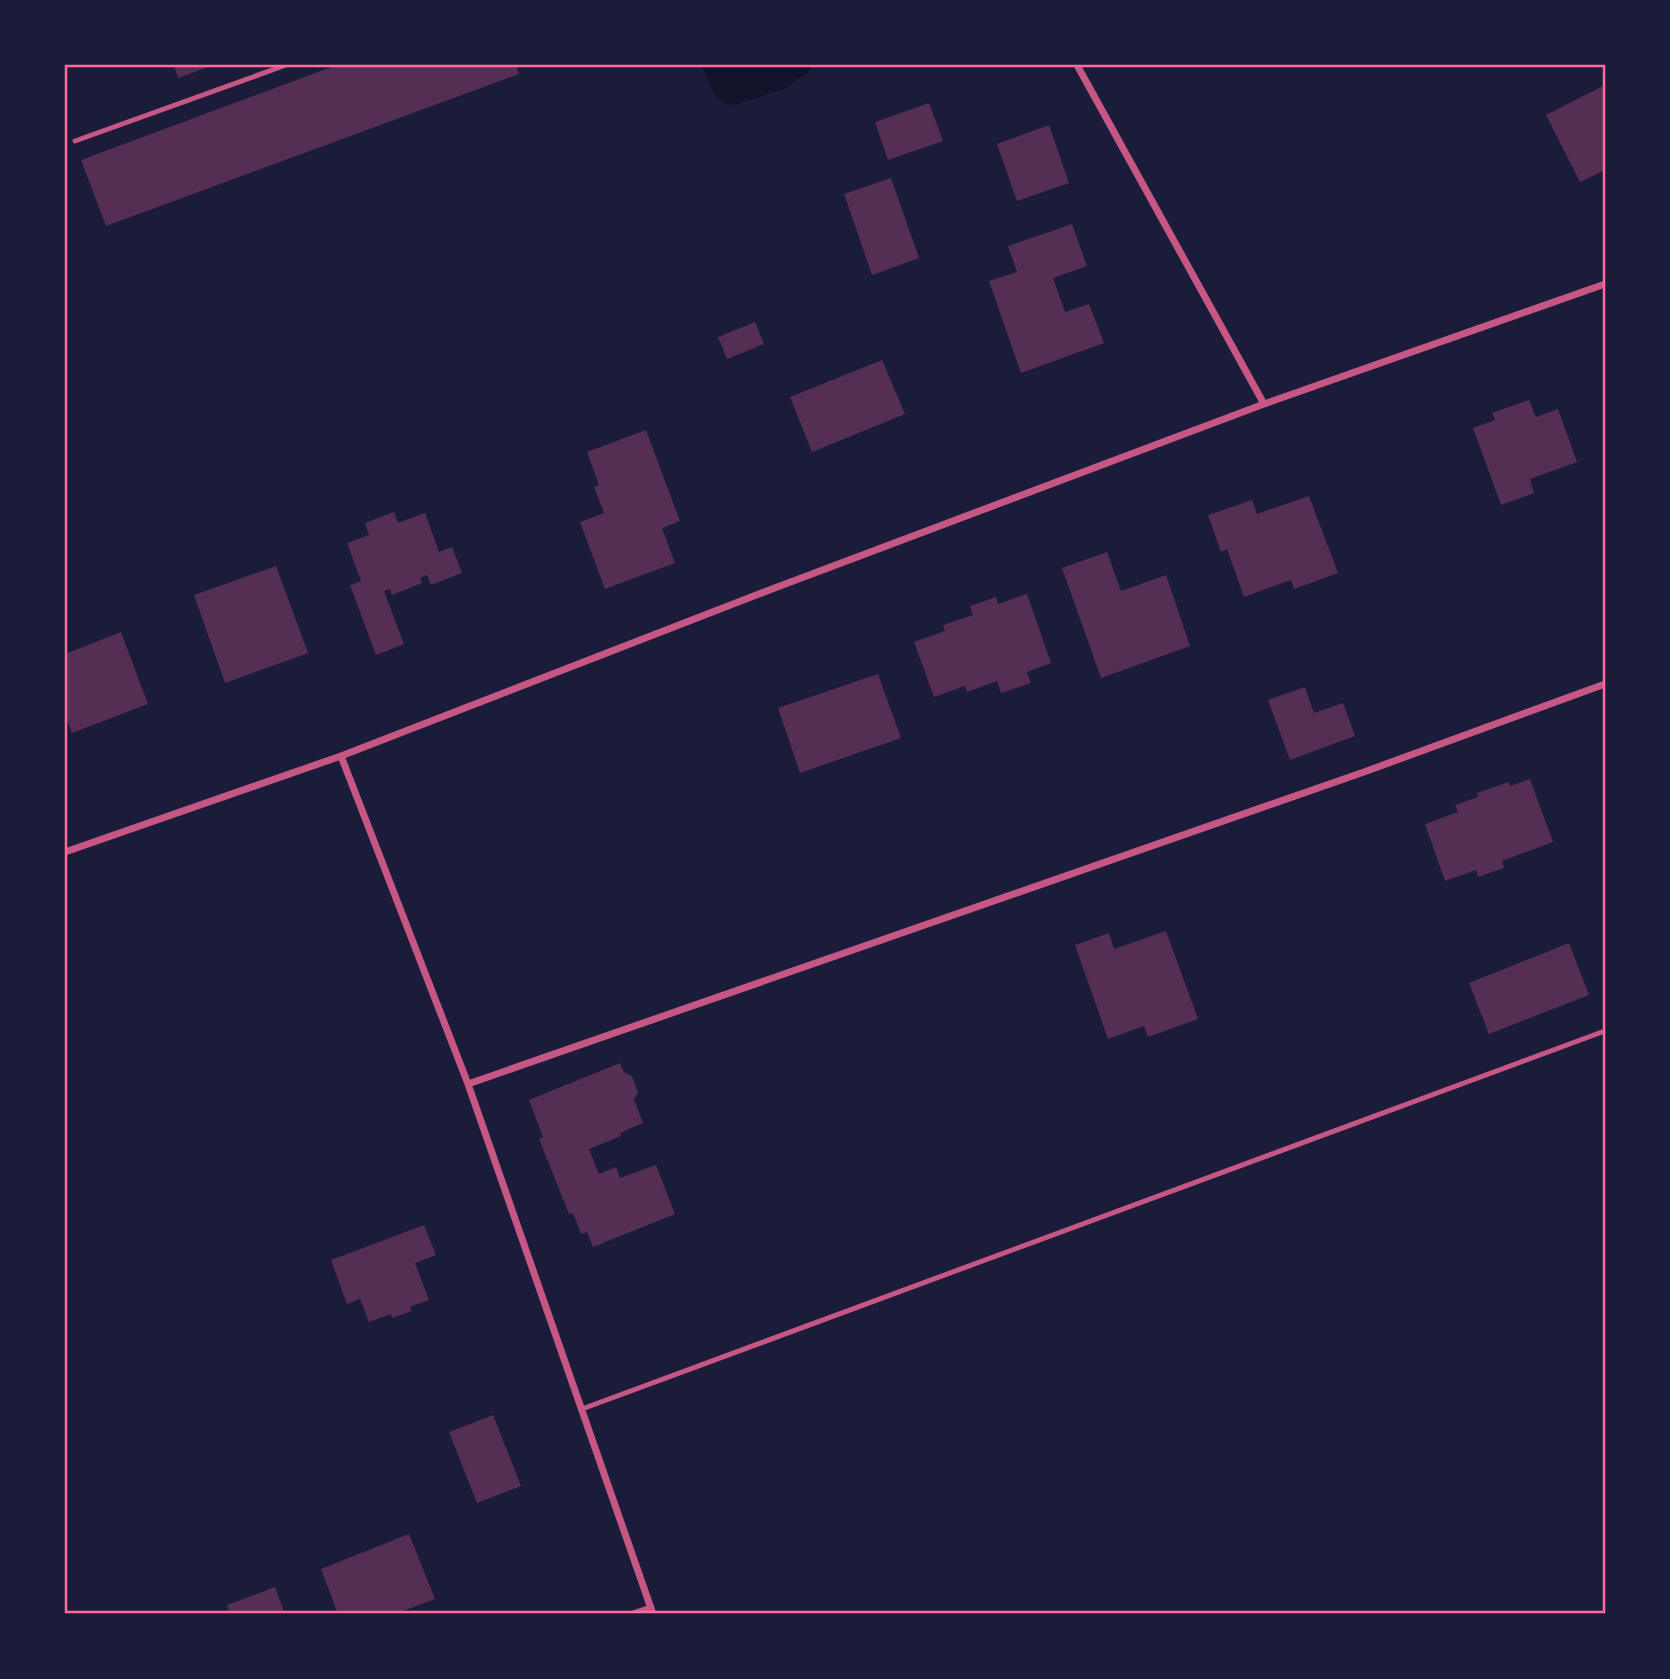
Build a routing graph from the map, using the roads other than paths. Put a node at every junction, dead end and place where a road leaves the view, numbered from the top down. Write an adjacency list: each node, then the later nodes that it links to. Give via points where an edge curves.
1 (286, 65): 3 (lane)
2 (1077, 65): 5 (street)
3 (75, 141)
4 (1605, 284): 5 (street)
5 (1264, 404): 7 (street)
6 (1605, 684): 10 (street)
7 (341, 756): 8 (street); 10 (street)
8 (65, 852)
9 (1602, 1032): 11 (lane)
10 (468, 1084): 11 (street)
11 (582, 1409): 12 (street)
12 (652, 1611): 13 (street)
13 (633, 1614)

